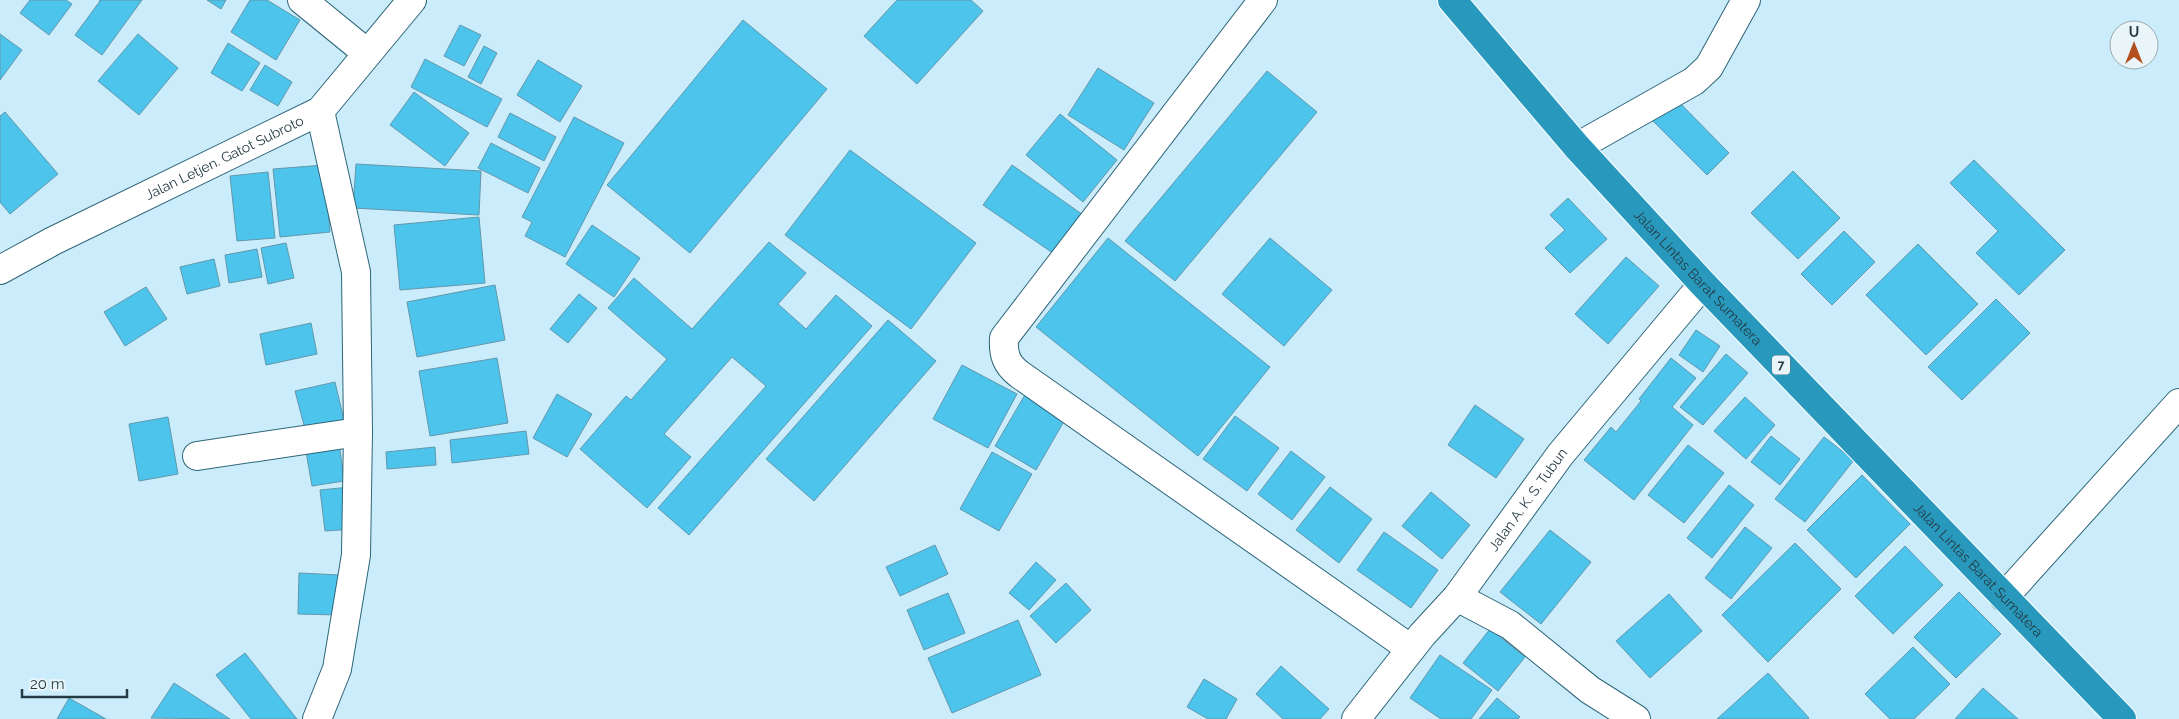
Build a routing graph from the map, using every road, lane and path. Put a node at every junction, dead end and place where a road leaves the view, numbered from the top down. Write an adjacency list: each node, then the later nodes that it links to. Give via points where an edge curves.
1 (302, 0): 6 (street)
2 (412, 0): 6 (street, Jalan Letjen. Gatot Subroto)
3 (1263, 0): 16 (street, via 1004,338 1003,352 1009,366 1019,374)
4 (1452, 0): 8 (highway, Jalan Lintas Barat Sumatera / 7)
5 (1746, 0): 8 (street, via 1709,67 1694,81)
6 (367, 53): 7 (street, Jalan Letjen. Gatot Subroto)
7 (320, 111): 9 (street, Jalan Letjen. Gatot Subroto, via 70,232); 12 (street, via 356,272)
8 (1577, 147): 10 (highway, Jalan Lintas Barat Sumatera / 7)
9 (0, 270)
10 (1703, 284): 14 (street, Jalan A. K. S. Tubun, via 1560,455); 15 (highway, Jalan Lintas Barat Sumatera / 7)
11 (2179, 403): 15 (street)
12 (358, 432): 13 (street); 17 (street, via 356,555 337,669)
13 (197, 456)
14 (1458, 597): 16 (street, Jalan A. K. S. Tubun); 19 (street, via 1510,625 1590,690)
15 (2004, 597): 20 (highway, Jalan Lintas Barat Sumatera / 7)
16 (1410, 649): 18 (street, Jalan A. K. S. Tubun)
17 (317, 719)
18 (1356, 719)
19 (1636, 719)
20 (2122, 719)

